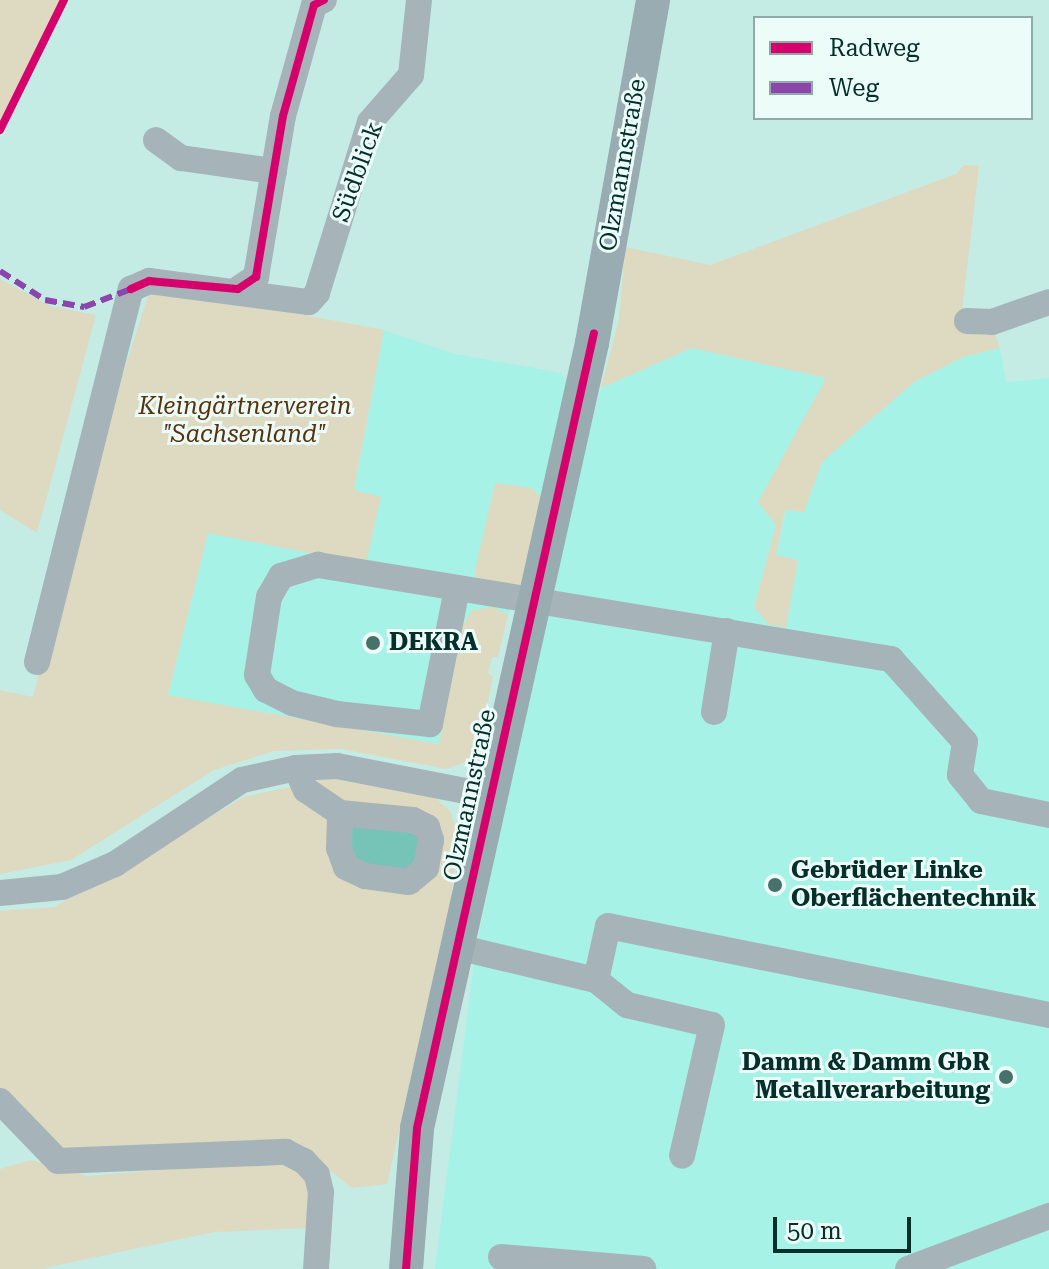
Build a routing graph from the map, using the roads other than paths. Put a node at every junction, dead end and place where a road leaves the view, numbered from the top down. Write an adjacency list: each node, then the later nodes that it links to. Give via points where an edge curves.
1 (324, 0): 5 (street, via 314,5 305,35)
2 (419, 0): 6 (street, Südblick, via 411,75 370,122 317,293 309,302)
3 (653, 0): 10 (main road, Olzmannstraße, via 596,324)
4 (156, 140): 5 (street, via 181,158)
5 (274, 171): 6 (street, via 256,277)
6 (238, 289): 12 (street, via 149,281 131,289)
7 (1049, 302): 8 (street, via 992,322)
8 (967, 321)
9 (457, 589): 9 (street, via 318,565 281,576 269,597 257,675 266,690 292,703 337,714 430,724); 10 (street)
10 (532, 602): 11 (street); 15 (main road, Olzmannstraße)
11 (727, 631): 13 (street); 17 (street, via 891,659 965,742 960,775 981,801)
12 (37, 662)
13 (714, 712)
14 (296, 768): 15 (street, via 337,766); 16 (street, via 306,790); 18 (street, via 242,780 115,864 62,887)
15 (492, 796): 19 (main road, Olzmannstraße)
16 (340, 813)
17 (1049, 815)
18 (0, 893)
19 (457, 947): 20 (street); 27 (main road, Olzmannstraße, via 417,1128)
20 (596, 980): 21 (street, via 608,926); 23 (street, via 627,1005 712,1025)
21 (1049, 1015)
22 (0, 1101): 26 (street, via 58,1161 286,1152 304,1161 317,1175 321,1192)
23 (682, 1156)
24 (1049, 1216): 29 (street)
25 (501, 1257): 28 (street)
26 (316, 1269)
27 (406, 1269)
28 (643, 1269)
29 (908, 1269)

